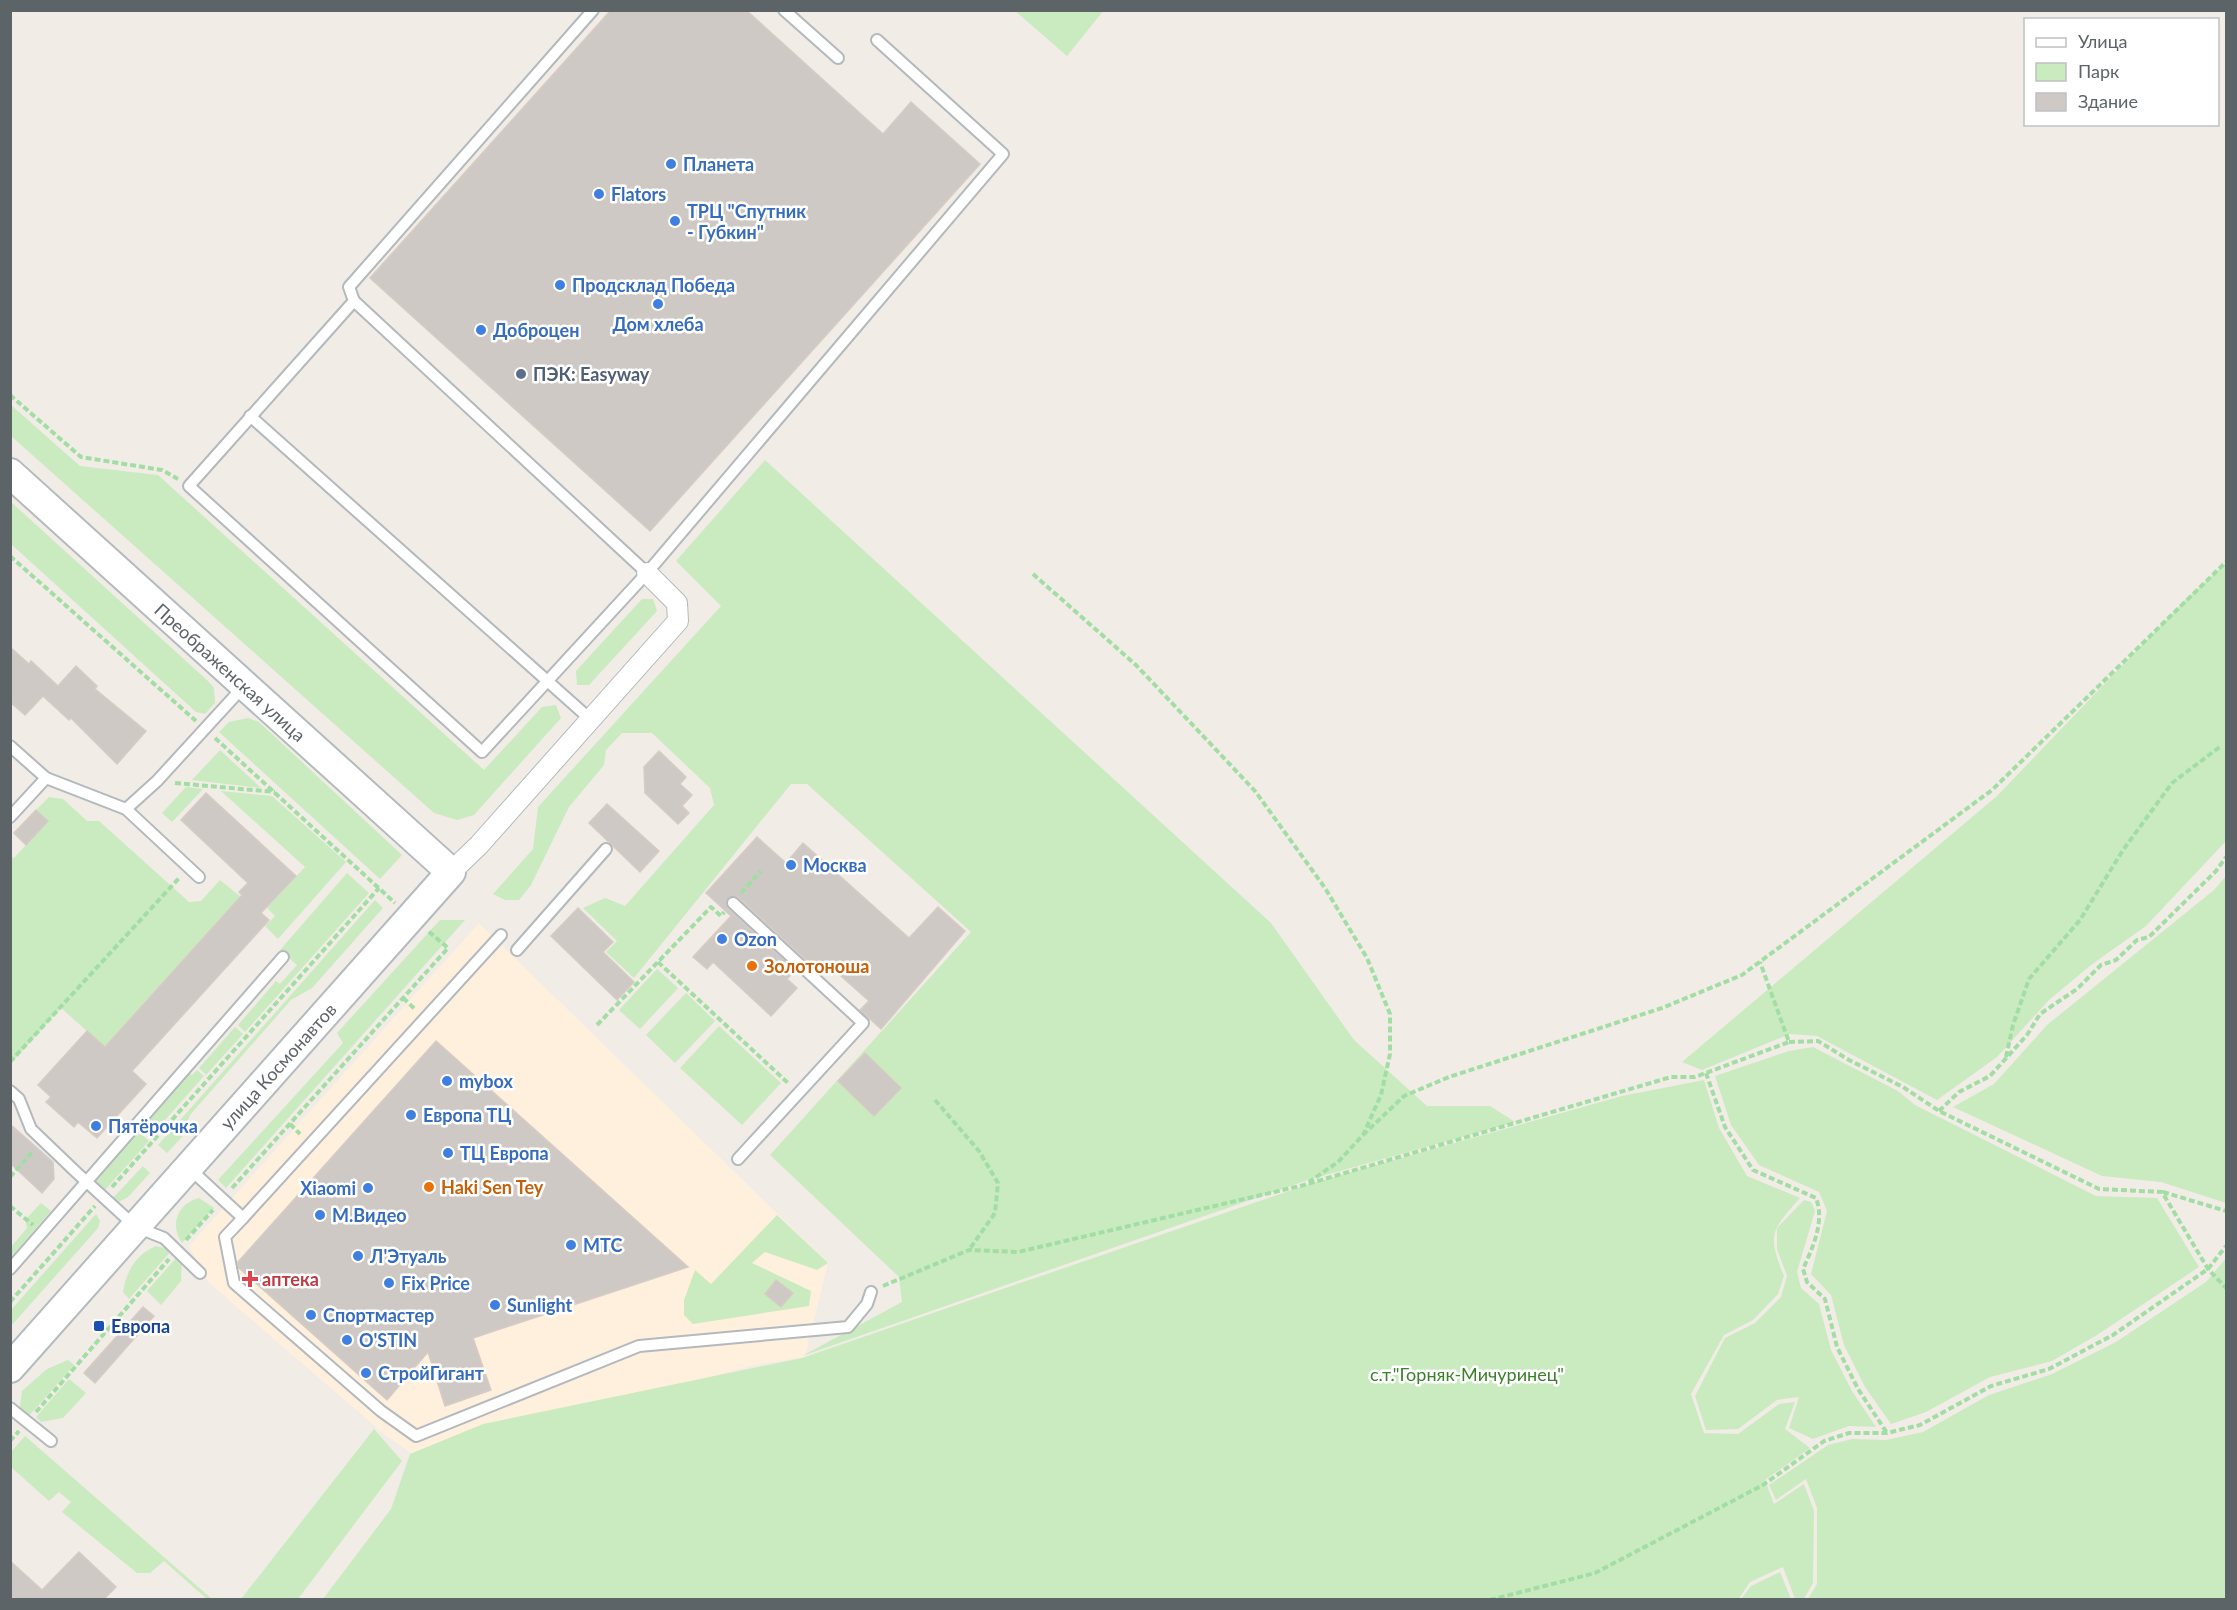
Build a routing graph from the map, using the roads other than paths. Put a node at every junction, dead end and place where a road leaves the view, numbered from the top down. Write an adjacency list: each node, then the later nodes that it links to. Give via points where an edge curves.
1 (592, 10): 5 (lane, via 348,287)
2 (784, 10): 4 (lane)
3 (877, 40): 8 (lane, via 1003,154)
4 (838, 58)
5 (354, 301): 6 (lane); 8 (lane)
6 (250, 416): 9 (lane); 9 (lane, via 189,486 482,752)
7 (10, 473): 10 (main road, Преображенская улица)
8 (647, 573): 9 (lane); 11 (street, via 677,603 678,621)
9 (549, 681): 11 (lane)
10 (246, 684): 14 (lane); 17 (main road, Преображенская улица)
11 (590, 719): 17 (street)
12 (10, 746): 13 (lane)
13 (46, 778): 14 (lane); 15 (lane)
14 (126, 809): 18 (lane)
15 (10, 817)
16 (606, 849): 21 (lane)
17 (451, 872): 25 (main road, улица Космонавтов)
18 (199, 877)
19 (733, 903): 24 (lane, via 863,1023)
20 (501, 934): 27 (lane)
21 (518, 950)
22 (283, 957): 26 (lane)
23 (10, 1091): 26 (lane, via 19,1099 32,1130)
24 (738, 1159)
25 (189, 1167): 27 (lane); 28 (main road, улица Космонавтов)
26 (86, 1182): 28 (lane); 29 (lane)
27 (243, 1218): 31 (lane, via 225,1237 234,1283 381,1411 416,1436 639,1346 848,1327 867,1304)
28 (136, 1227): 30 (lane, via 164,1238); 32 (main road, улица Космонавтов)
29 (10, 1269)
30 (200, 1274)
31 (871, 1292)
32 (10, 1368)
33 (10, 1408): 34 (lane)
34 (51, 1441)

